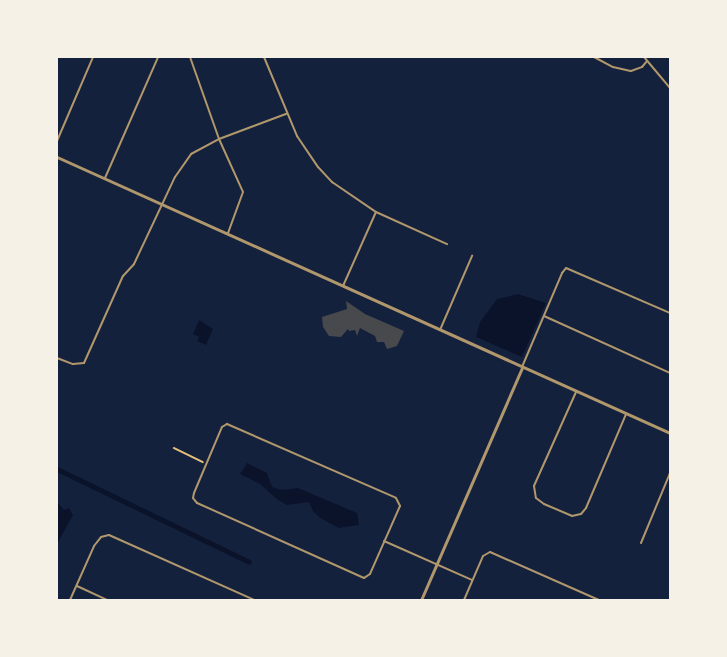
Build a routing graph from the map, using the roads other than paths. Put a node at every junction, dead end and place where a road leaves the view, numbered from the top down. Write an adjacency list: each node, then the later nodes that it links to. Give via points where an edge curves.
1 (93, 57): 10 (street)
2 (158, 57): 12 (street)
3 (190, 57): 9 (street)
4 (264, 57): 8 (street)
5 (594, 57): 6 (street, via 631,71 642,67)
6 (646, 59): 7 (street)
7 (670, 88)
8 (286, 114): 9 (street); 14 (street, via 318,167 347,194)
9 (219, 139): 13 (street, via 191,154); 15 (street, via 243,192)
10 (57, 141)
11 (57, 157): 12 (street)
12 (105, 178): 13 (street)
13 (163, 203): 15 (street); 22 (street, via 134,264 117,289 84,363)
14 (376, 212): 16 (street); 18 (street)
15 (228, 233): 18 (street)
16 (447, 244)
17 (472, 256): 21 (street)
18 (343, 286): 21 (street)
19 (670, 313): 20 (street, via 566,268)
20 (544, 316): 23 (street); 24 (street)
21 (440, 330): 23 (street)
22 (57, 358)
23 (522, 368): 25 (street); 31 (street)
24 (670, 373)
25 (576, 392): 26 (street); 26 (street, via 533,492 544,504 572,516 581,514)
26 (626, 414): 27 (street)
27 (670, 433)
28 (670, 472): 30 (street)
29 (384, 541): 29 (street, via 400,506 396,498 227,424 222,427 193,498 197,504 364,578 370,574); 31 (street)
30 (641, 543)
31 (436, 564): 32 (street); 37 (street)
32 (472, 580): 38 (street); 39 (street, via 483,556 490,552)
33 (76, 586): 34 (street); 35 (street); 36 (street, via 97,540 109,535)
34 (70, 600)
35 (107, 600)
36 (254, 600)
37 (422, 600)
38 (464, 600)
39 (599, 600)

